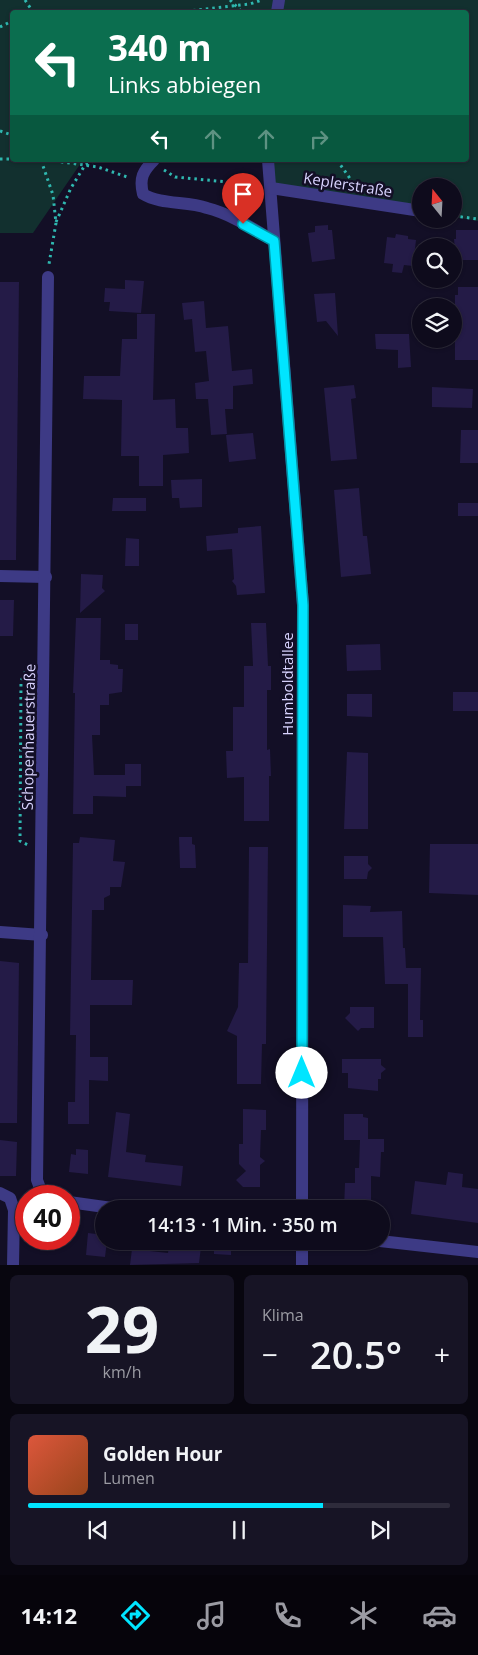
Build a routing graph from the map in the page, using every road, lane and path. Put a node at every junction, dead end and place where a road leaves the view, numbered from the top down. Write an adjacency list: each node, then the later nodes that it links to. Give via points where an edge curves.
1 (230, 0): 3 (path)
2 (262, 0): 3 (path)
3 (235, 5): 4 (path); 5 (path)
4 (196, 10)
5 (240, 10)
6 (42, 162): 20 (path, via 53,195)
7 (63, 162): 13 (path)
8 (77, 162): 13 (path)
9 (92, 162): 13 (path)
10 (152, 162): 14 (street, via 144,170); 15 (path, via 175,177)
11 (268, 162): 15 (street, Humboldtallee)
12 (338, 162): 16 (path)
13 (85, 165): 14 (path); 20 (path)
14 (140, 182): 21 (street, via 143,194 153,200 178,201 209,208)
15 (271, 188): 16 (street, Keplerstraße); 21 (street, Humboldtallee)
16 (368, 204): 17 (street, Keplerstraße)
17 (412, 210)
18 (462, 217): 19 (path)
19 (478, 219)
20 (56, 223): 22 (path)
21 (274, 241): 31 (street, Humboldtallee, via 303,605)
22 (48, 277): 24 (street, Schopenhauerstraße)
23 (0, 576): 24 (street)
24 (46, 577): 28 (street, Schopenhauerstraße)
25 (28, 658): 26 (path, via 21,681 20,842)
26 (31, 846)
27 (0, 932): 28 (street)
28 (42, 935): 29 (street, Schopenhauerstraße)
29 (39, 1185)
30 (0, 1193): 37 (street, via 10,1198 14,1210)
31 (302, 1200)
32 (80, 1204): 33 (street)
33 (95, 1206)
34 (390, 1242): 36 (street)
35 (302, 1250): 38 (street)
36 (478, 1252)
37 (13, 1265)
38 (302, 1265)

